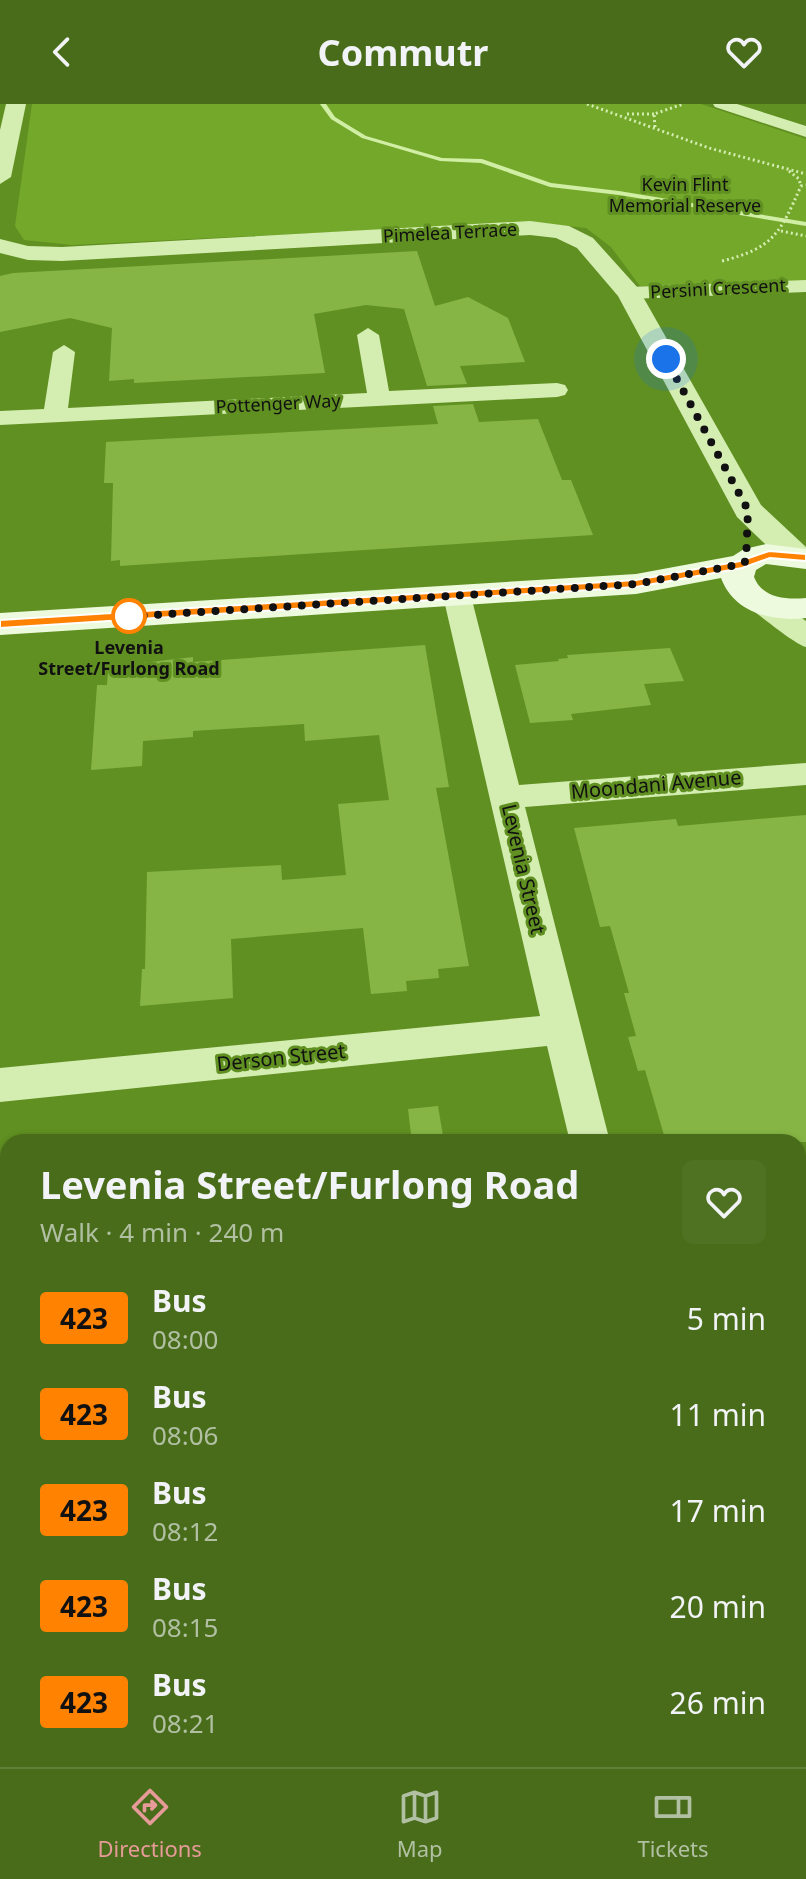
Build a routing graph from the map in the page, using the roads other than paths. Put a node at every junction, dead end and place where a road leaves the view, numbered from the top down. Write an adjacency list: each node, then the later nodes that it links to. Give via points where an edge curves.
1 (16, 104): 4 (street)
2 (721, 104): 3 (street)
3 (806, 132)
4 (0, 177)
5 (0, 246): 7 (street, Pimelea Terrace, via 62,254 530,228 561,231 585,243)
6 (806, 286): 7 (street, Persini Crescent)
7 (629, 293): 14 (street, Pimelea Terrace)
8 (368, 335): 11 (street)
9 (64, 352): 12 (street)
10 (557, 390): 11 (street, Pottenger Way)
11 (379, 398): 12 (street, Pottenger Way)
12 (55, 415): 13 (street, Pottenger Way)
13 (0, 418)
14 (748, 510): 15 (street, Pimelea Terrace); 16 (street)
15 (803, 558): 16 (main road, via 769,554)
16 (744, 563): 17 (main road); 19 (main road, via 738,570 739,584)
17 (636, 584): 18 (main road); 19 (main road)
18 (457, 596): 21 (main road); 24 (street, Levenia Street)
19 (754, 599): 20 (main road, via 785,609); 22 (street)
20 (806, 608)
21 (0, 624)
22 (806, 638)
23 (806, 774): 24 (street, Moondani Avenue)
24 (507, 797): 25 (street, Levenia Street)
25 (563, 1029): 26 (street, Derson Street); 27 (street, Levenia Street)
26 (0, 1085)
27 (588, 1134)

